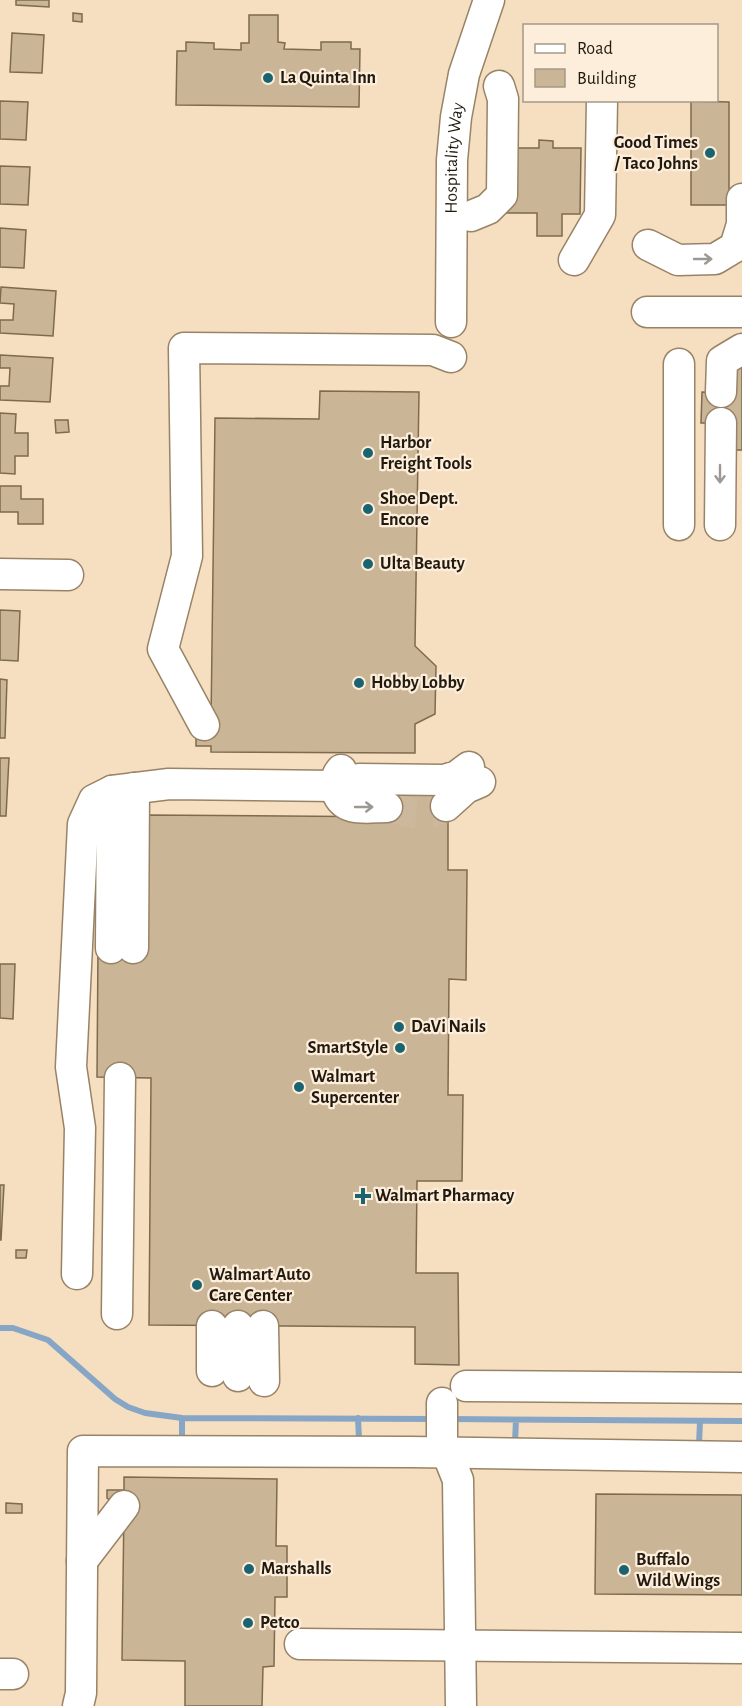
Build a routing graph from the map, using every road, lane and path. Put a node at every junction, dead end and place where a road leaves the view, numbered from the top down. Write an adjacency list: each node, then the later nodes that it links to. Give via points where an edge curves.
1 (489, 0): 10 (street, Hospitality Way, via 464,74 456,117)
2 (499, 86): 5 (street, via 503,99 502,195 488,209)
3 (602, 102): 7 (street, via 600,215)
4 (742, 199): 6 (street, one-way to 4, via 678,260 715,259 735,247 742,224)
5 (471, 216)
6 (648, 245)
7 (574, 260)
8 (647, 312): 9 (street)
9 (742, 312)
10 (451, 322)
11 (742, 349): 14 (street, via 722,361)
12 (451, 357): 20 (street, via 433,350 184,348 188,556 164,649)
13 (679, 364): 16 (street)
14 (721, 392)
15 (721, 423): 17 (street, one-way to 17)
16 (679, 525)
17 (720, 525)
18 (0, 574): 19 (street)
19 (68, 575)
20 (204, 725)
21 (335, 786): 22 (street, via 169,784); 23 (street, via 339,771 350,764 471,768 466,788); 24 (street, one-way to 24, via 340,801 350,807)
22 (123, 790): 25 (street); 27 (street, via 94,800 83,824 71,1067 80,1128)
23 (446, 806)
24 (387, 807)
25 (122, 948)
26 (120, 1078): 28 (street)
27 (77, 1274)
28 (117, 1314)
29 (231, 1326): 29 (street, via 231,1375)
30 (742, 1388): 31 (street, via 454,1395)
31 (445, 1446): 32 (street); 34 (street, via 83,1451); 36 (street, via 458,1480)
32 (742, 1457)
33 (118, 1504): 34 (street)
34 (82, 1552): 38 (street)
35 (300, 1644): 36 (street)
36 (460, 1646): 37 (street); 39 (street)
37 (742, 1648)
38 (78, 1706)
39 (461, 1706)

